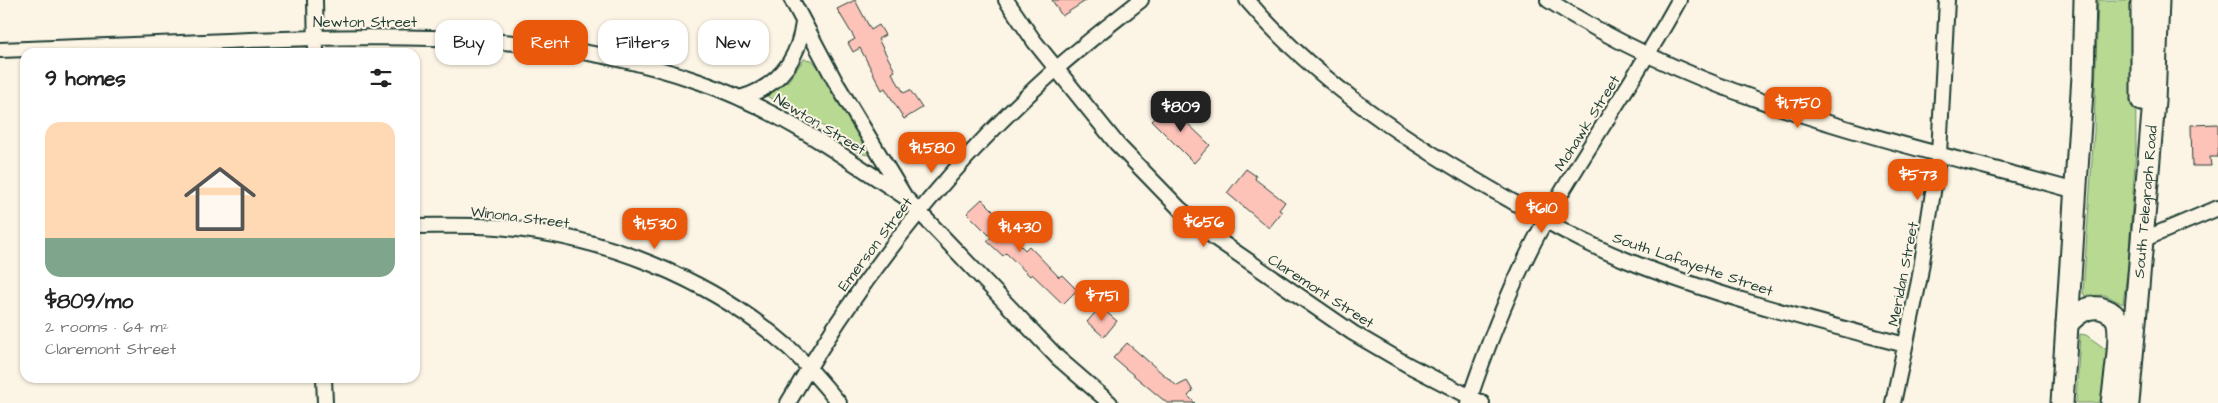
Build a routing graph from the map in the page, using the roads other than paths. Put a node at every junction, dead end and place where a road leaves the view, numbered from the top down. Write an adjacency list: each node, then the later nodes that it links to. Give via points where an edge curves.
1 (315, 0): 13 (street)
2 (792, 0): 12 (street)
3 (1006, 0): 19 (street, Claremont Street)
4 (1141, 0): 19 (street, Emerson Street)
5 (1247, 0): 27 (street, South Lafayette Street, via 1311,63 1395,130 1440,160)
6 (1548, 0): 18 (street)
7 (1679, 0): 18 (street, Mohawk Street)
8 (1947, 0): 22 (street, Meridan Street)
9 (2085, 0): 23 (main road)
10 (2142, 0): 21 (main road, via 2142,105)
11 (2158, 0): 21 (main road, South Telegraph Road)
12 (803, 23): 20 (street, via 798,49 785,71 765,88); 24 (street)
13 (316, 38): 14 (street, Newton Street); 15 (street); 20 (street, Newton Street, via 480,39 555,47 657,68)
14 (53, 48)
15 (316, 48)
16 (20, 49): 17 (street, Newton Street)
17 (0, 50)
18 (1648, 56): 22 (street, via 1764,103); 27 (street, Mohawk Street)
19 (1056, 69): 26 (street, Emerson Street, via 957,167); 34 (street, Claremont Street, via 1140,169 1215,238 1353,332)
20 (740, 98): 24 (street, Newton Street, via 784,118)
21 (2150, 150): 29 (main road, South Telegraph Road)
22 (1939, 154): 23 (street); 31 (street, Meridan Street, via 1919,281)
23 (2076, 191): 30 (main road)
24 (905, 197): 26 (street)
25 (2218, 208): 29 (street)
26 (918, 212): 32 (street, Emerson Street, via 842,315); 38 (street, via 1058,358)
27 (1545, 220): 31 (street, South Lafayette Street, via 1598,248 1653,270 1768,308); 34 (street, Mohawk Street, via 1503,308)
28 (420, 226): 32 (street, Winona Street, via 498,227 546,233 640,259 693,283 744,313 789,348)
29 (2142, 240): 42 (main road, South Telegraph Road)
30 (2067, 324): 40 (main road); 41 (main road, via 2085,309 2096,308 2108,310 2117,320 2119,335)
31 (1905, 345): 39 (street, Meridan Street)
32 (808, 368): 36 (street, Emerson Street); 37 (street, Winona Street)
33 (324, 383): 35 (street)
34 (1473, 401)
35 (324, 403)
36 (788, 403)
37 (839, 403)
38 (1110, 403)
39 (1893, 403)
40 (2062, 403)
41 (2112, 403)
42 (2128, 403)

